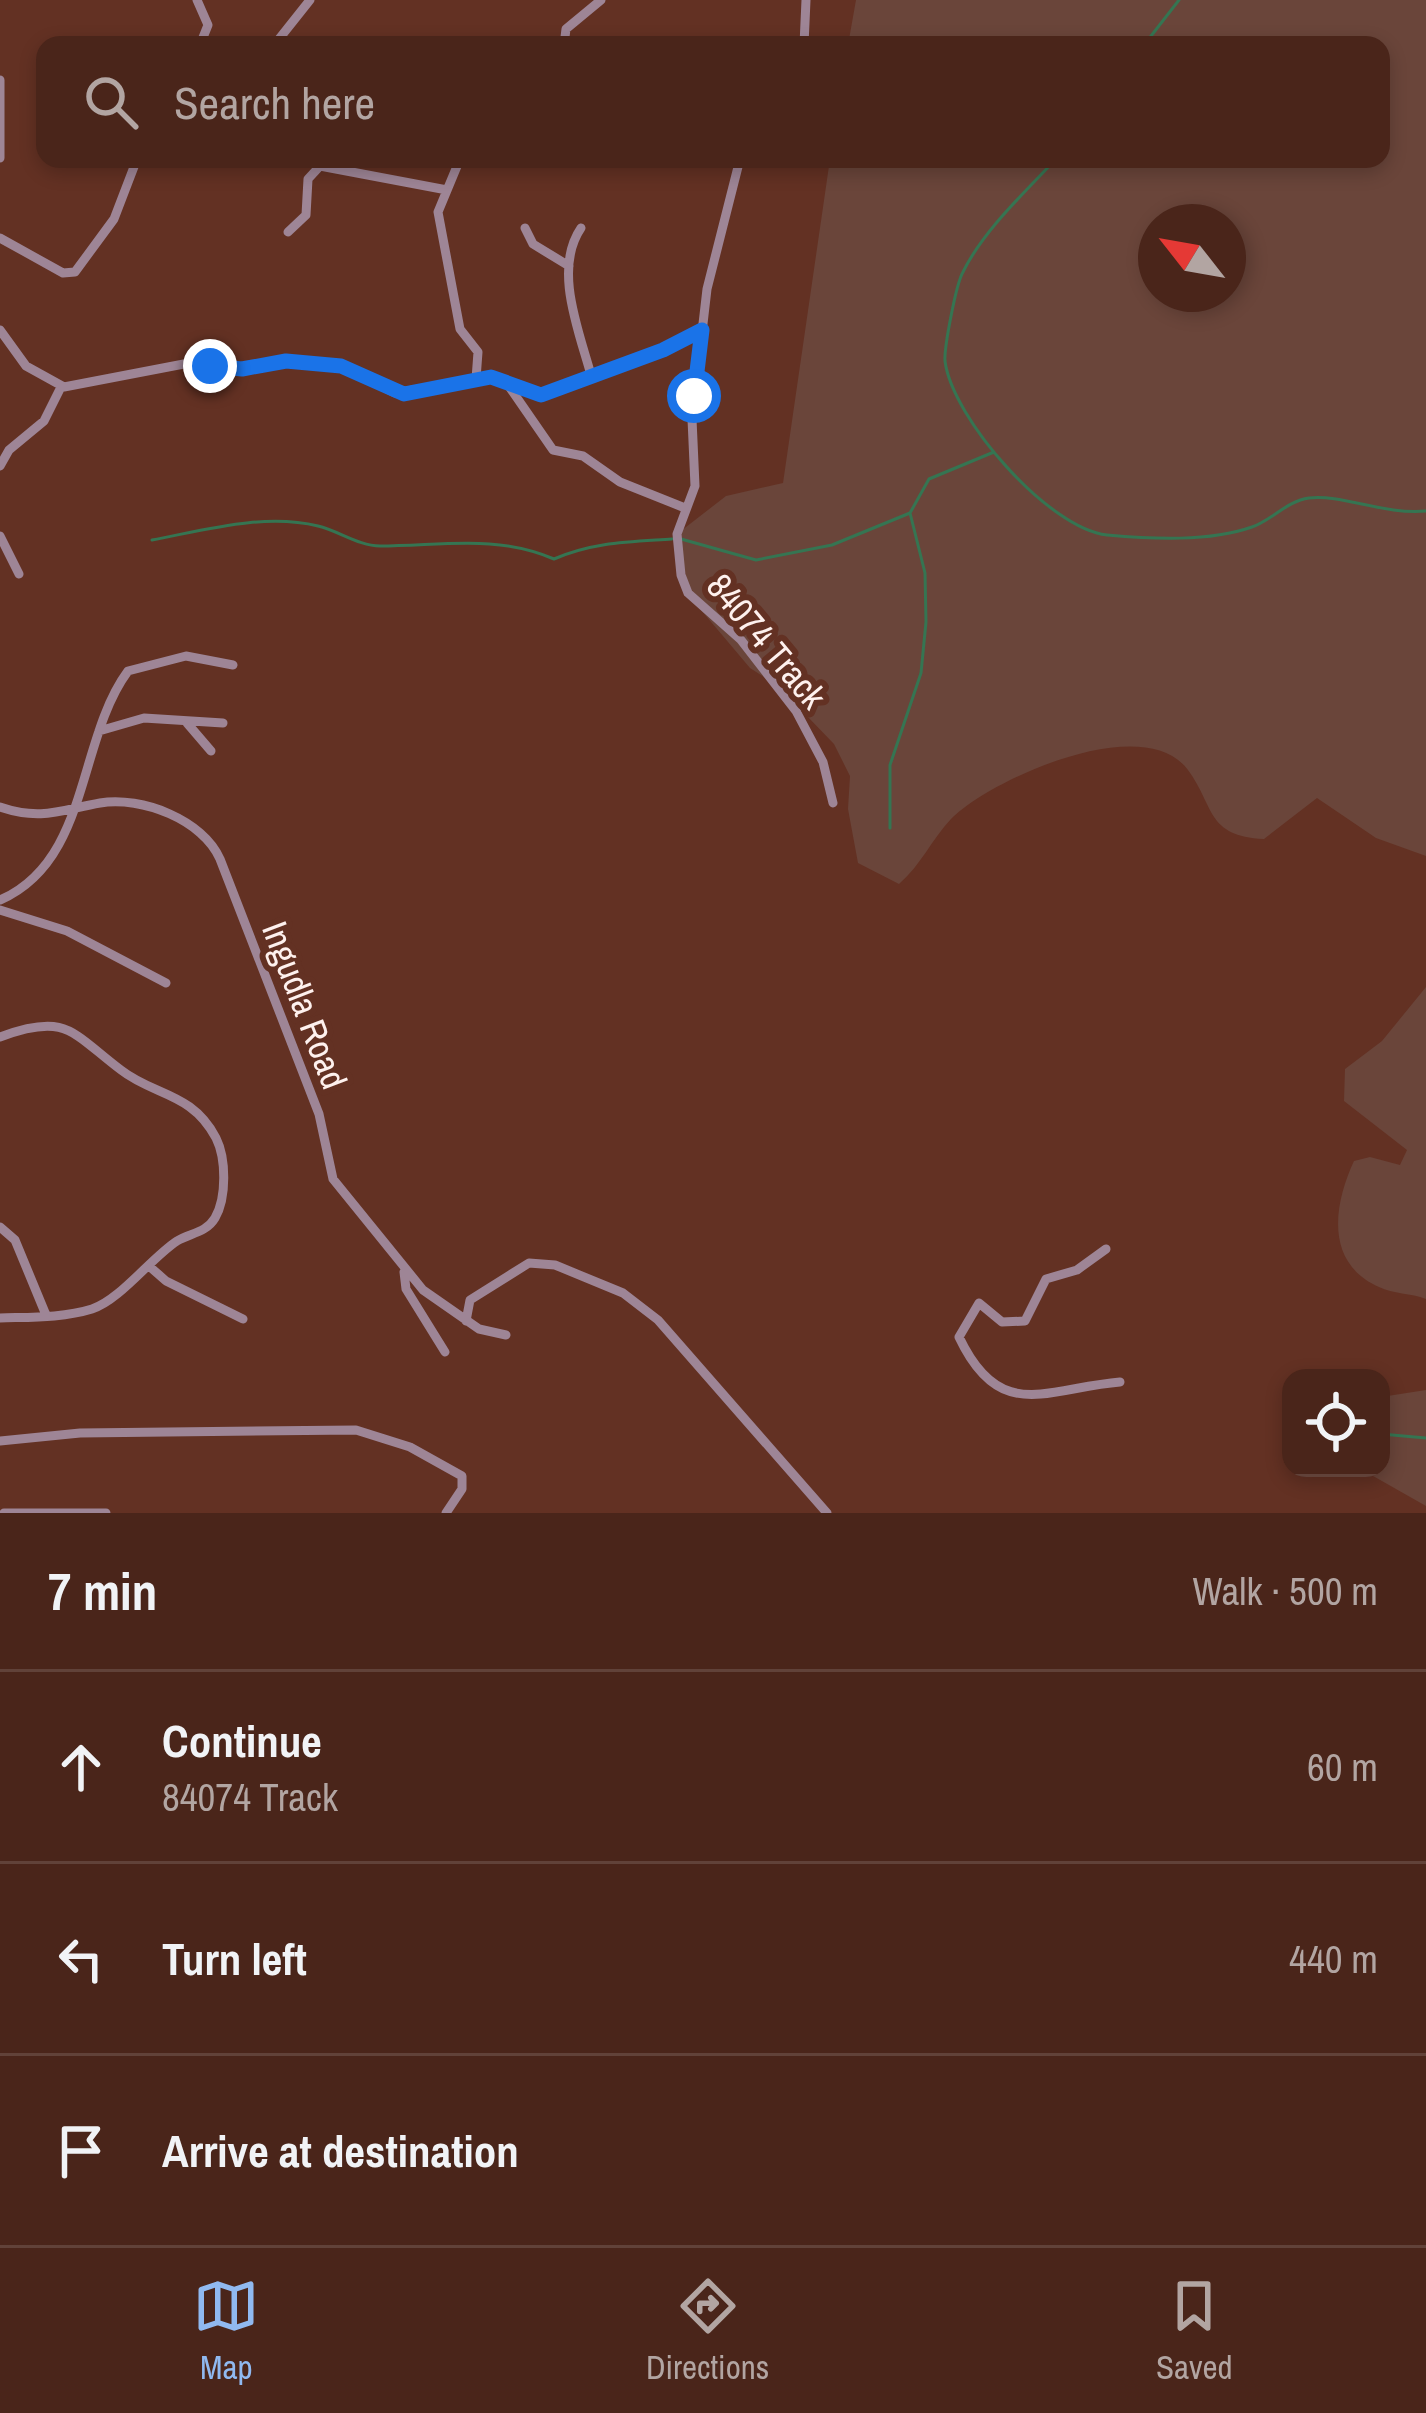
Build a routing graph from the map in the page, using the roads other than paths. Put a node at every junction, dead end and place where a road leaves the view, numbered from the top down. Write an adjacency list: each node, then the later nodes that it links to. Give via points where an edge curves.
1 (196, 0): 5 (street, via 208,25)
2 (310, 0): 6 (street)
3 (601, 0): 7 (street)
4 (806, 0): 8 (street)
5 (204, 36)
6 (281, 36)
7 (565, 36)
8 (804, 36)
9 (0, 80): 10 (street)
10 (2, 129): 11 (street)
11 (0, 158)
12 (133, 168): 21 (street, via 114,218 75,272)
13 (318, 168): 20 (street, via 308,179 306,215)
14 (331, 168): 17 (street)
15 (456, 168): 17 (street)
16 (736, 168): 24 (street, 84074 Track)
17 (447, 190): 26 (street, via 438,208 443,247 462,332 478,352)
18 (525, 228): 22 (street, via 533,244)
19 (581, 228): 22 (street)
20 (288, 232)
21 (0, 238)
22 (569, 266): 25 (street)
23 (0, 330): 28 (street, via 26,366)
24 (702, 330): 25 (street); 30 (street, 84074 Track, via 692,419 695,486)
25 (591, 375): 27 (street, via 541,395)
26 (476, 379): 27 (street); 28 (street, via 404,394 341,366 286,361 242,369 189,363)
27 (506, 382): 30 (street, via 553,450 583,456 620,482)
28 (61, 387): 29 (street, via 44,421)
29 (0, 466)
30 (685, 508): 38 (street, 84074 Track, via 677,534 688,592 741,640 796,711 823,762)
31 (0, 536): 32 (street)
32 (19, 574)
33 (233, 664): 36 (street, via 186,656 138,664 123,676)
34 (187, 723): 35 (street); 36 (street, via 138,718); 37 (street)
35 (223, 723)
36 (99, 731): 40 (street)
37 (211, 751)
38 (833, 803)
39 (0, 808): 40 (street, Ingudla Road, via 29,817)
40 (71, 814): 41 (street, via 37,877); 48 (street, Ingudla Road, via 106,802 157,811 196,824 212,842 319,1114 328,1170)
41 (0, 900)
42 (0, 910): 43 (street, via 68,932)
43 (166, 983)
44 (0, 1037): 47 (street, via 70,1028 121,1070 180,1096 214,1136 222,1156 215,1218)
45 (0, 1227): 49 (street, via 15,1240)
46 (1106, 1249): 55 (street, via 1046,1279 1024,1321 1002,1322 979,1303 959,1337 971,1363 1002,1391 1051,1397)
47 (149, 1266): 49 (street, via 100,1305); 51 (street)
48 (404, 1272): 52 (street, Ingudla Road); 54 (street, via 406,1289)
49 (46, 1316): 50 (street)
50 (0, 1318)
51 (243, 1318)
52 (466, 1321): 53 (street, Ingudla Road); 60 (street, via 470,1300 529,1263 623,1293 658,1320)
53 (506, 1334)
54 (446, 1352)
55 (1120, 1382)
56 (0, 1441): 59 (street, via 356,1430 462,1476)
57 (4, 1513): 58 (street)
58 (106, 1513)
59 (446, 1513)
60 (826, 1513)

